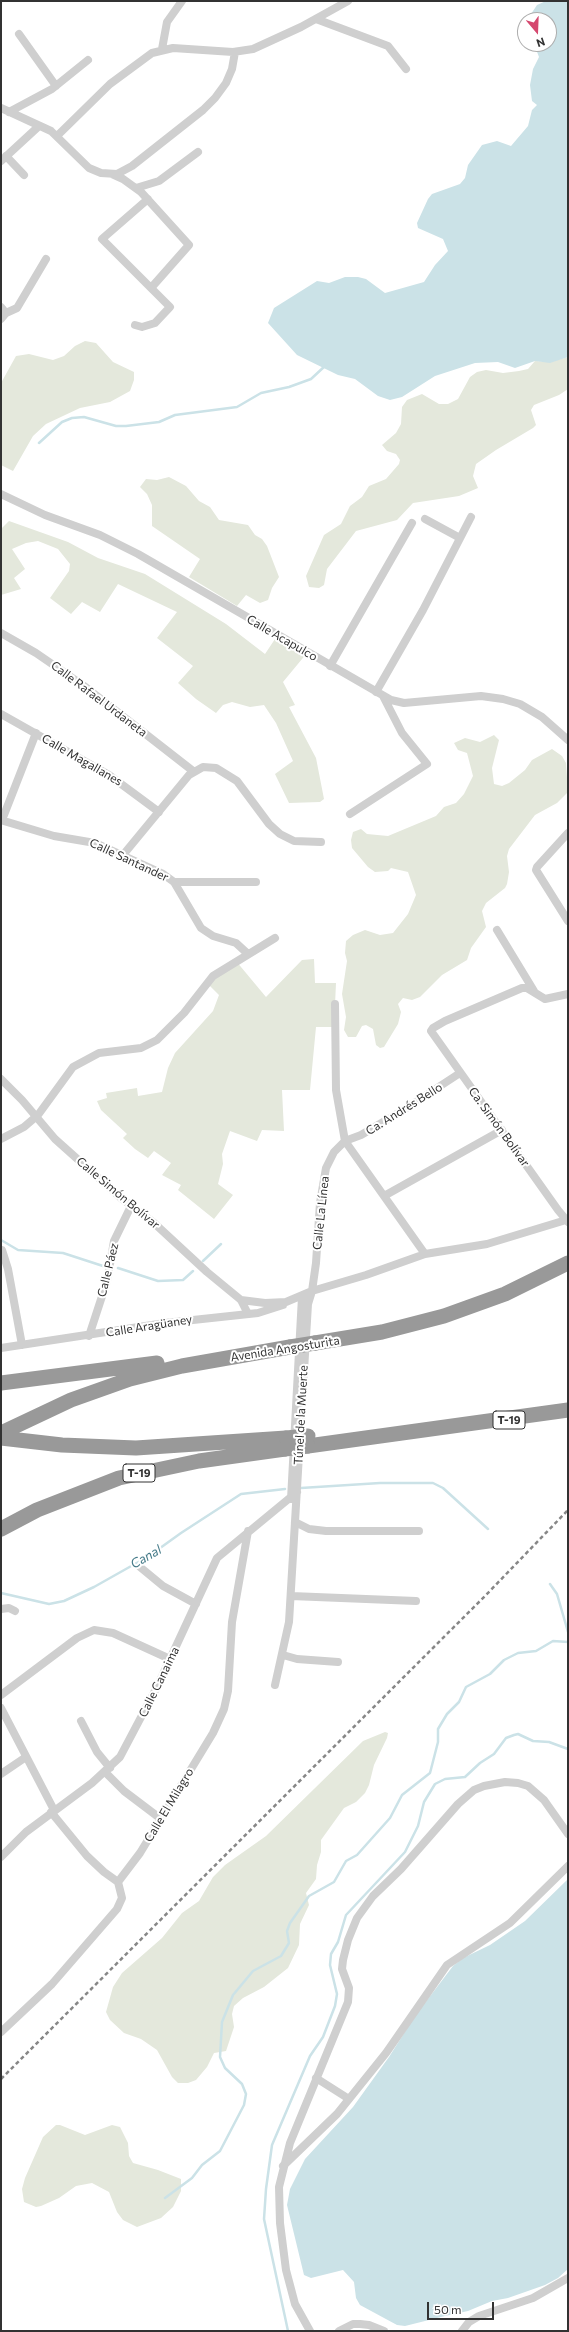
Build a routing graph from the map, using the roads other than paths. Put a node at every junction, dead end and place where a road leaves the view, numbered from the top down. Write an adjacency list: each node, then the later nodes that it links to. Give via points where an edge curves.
1 (182, 1): 5 (street, via 167,22)
2 (348, 1): 3 (street)
3 (316, 19): 6 (street, via 262,46); 8 (street, via 388,46)
4 (20, 34): 9 (street)
5 (162, 49): 6 (street); 13 (street, via 143,59 110,84)
6 (235, 52): 16 (street, via 232,70 226,83 207,106 127,170)
7 (88, 60): 9 (street)
8 (406, 69)
9 (56, 86): 11 (street)
10 (1, 108): 11 (street)
11 (9, 112): 12 (street)
12 (38, 126): 13 (street, via 51,130); 15 (street)
13 (57, 136): 16 (street, via 89,168)
14 (198, 152): 18 (street, via 159,181)
15 (3, 159): 17 (street)
16 (112, 174): 18 (street)
17 (24, 175)
18 (136, 188): 19 (street)
19 (148, 200): 21 (street, via 189,245); 21 (street, via 102,239)
20 (46, 259): 22 (street, via 17,308)
21 (151, 288): 23 (street, via 170,309 155,323)
22 (3, 313)
23 (134, 325)
24 (1, 494): 30 (street, Calle Acapulco, via 138,554)
25 (471, 517): 28 (street)
26 (425, 519): 28 (street)
27 (412, 523): 30 (street)
28 (460, 538): 31 (street)
29 (1, 633): 35 (street, Calle Rafael Urdaneta, via 84,686)
30 (330, 666): 31 (street, Calle Acapulco)
31 (380, 694): 34 (street, Calle Acapulco, via 404,703 468,696 504,698 542,717); 37 (street, via 402,733 427,764)
32 (1, 714): 33 (street, Calle Magallanes)
33 (36, 733): 36 (street, Calle Magallanes, via 109,775); 38 (street)
34 (568, 740)
35 (193, 771): 36 (street); 40 (street, via 208,766 224,772 237,781 261,814 280,834 294,841)
36 (159, 812): 41 (street)
37 (350, 814)
38 (2, 820): 41 (street, Calle Santander, via 54,836 95,843)
39 (568, 833): 44 (street, via 536,867)
40 (321, 842)
41 (123, 855): 42 (street, Calle Santander)
42 (174, 882): 43 (street); 47 (street, Calle Santander, via 200,928 213,936 236,943)
43 (256, 882)
44 (568, 921)
45 (497, 930): 48 (street)
46 (275, 938): 47 (street)
47 (248, 954): 53 (street, via 213,976 184,1013 157,1040 141,1048 99,1053 73,1067)
48 (535, 992): 49 (street, via 545,999); 51 (street, Ca. Simón Bolívar, via 522,988 433,1028 432,1031)
49 (568, 994)
50 (335, 1004): 56 (street, via 336,1090)
51 (460, 1073): 54 (street, Ca. Simón Bolívar); 56 (street, Ca. Andrés Bello, via 395,1115 361,1135)
52 (1, 1080): 53 (street, Calle Simón Bolívar)
53 (36, 1117): 55 (street, via 24,1127); 58 (street, Calle Simón Bolívar, via 66,1149)
54 (502, 1130): 57 (street); 59 (street, Ca. Simón Bolívar)
55 (1, 1139)
56 (345, 1141): 57 (street); 63 (street, Calle La Línea, via 331,1157 324,1174)
57 (384, 1196): 61 (street)
58 (131, 1206): 65 (street, Calle Simón Bolívar, via 154,1222); 67 (street, Calle Páez, via 114,1241 107,1281)
59 (567, 1221): 61 (street, Calle Aragüaney, via 487,1244)
60 (2, 1250): 68 (street)
61 (425, 1254): 63 (street, Calle Aragüaney)
62 (568, 1263): 70 (highway, Avenida Angosturita, bridge, via 463,1310 405,1327)
63 (312, 1291): 64 (street, Calle Aragüaney); 75 (street, Túnel de la Muerte, via 308,1304)
64 (298, 1298): 65 (street, via 265,1303); 66 (street, Calle Aragüaney, via 264,1312); 75 (street, Túnel de la Muerte)
65 (241, 1300): 66 (street)
66 (248, 1314): 67 (street, Calle Aragüaney, via 172,1322)
67 (89, 1336): 68 (street, Calle Aragüaney)
68 (22, 1345): 69 (street, Calle Aragüaney)
69 (1, 1348)
70 (284, 1348): 71 (highway); 73 (highway, Avenida Angosturita, via 182,1366 130,1379 71,1400)
71 (1, 1383)
72 (568, 1410): 74 (highway, T-19, bridge, via 449,1428)
73 (5, 1435): 74 (highway, via 62,1445 136,1448)
74 (286, 1443): 77 (highway, T-19, via 119,1478 44,1507)
75 (294, 1495): 76 (street); 78 (street, Calle Canaima)
76 (295, 1522): 79 (street, via 310,1529 326,1531); 81 (street)
77 (1, 1529)
78 (248, 1531): 83 (street, Calle Canaima, via 216,1558); 97 (street, Calle El Milagro, via 232,1622 228,1691 224,1709 213,1733)
79 (419, 1531)
80 (140, 1567): 83 (street, via 163,1586)
81 (291, 1596): 82 (street); 86 (street)
82 (416, 1601)
83 (196, 1604): 87 (street, Calle Canaima)
84 (1, 1609): 85 (street, via 9,1608)
85 (15, 1611)
86 (283, 1655): 88 (street); 89 (street)
87 (170, 1659): 90 (street, via 113,1633 94,1630 77,1638); 94 (street, Calle Canaima, via 126,1748)
88 (338, 1662)
89 (275, 1685)
90 (1, 1694)
91 (1, 1708): 93 (street)
92 (81, 1720): 94 (street)
93 (26, 1757): 95 (street); 96 (street)
94 (108, 1770): 96 (street, Calle Canaima); 97 (street, via 124,1791)
95 (1, 1774)
96 (52, 1811): 99 (street, Calle Canaima); 101 (street, via 88,1856)
97 (161, 1819): 101 (street, Calle El Milagro, via 140,1854)
98 (568, 1834): 103 (street, via 544,1800 528,1786 518,1783 505,1782 484,1786 474,1790 458,1804 401,1869 373,1896 357,1918 348,1940 342,1969 349,1988 348,2002)
99 (1, 1857)
100 (568, 1866): 104 (street, via 510,1923 447,1965 386,2053)
101 (118, 1882): 102 (street, via 121,1902 105,1925 52,1984)
102 (1, 2032)
103 (316, 2078): 104 (street); 105 (street)
104 (349, 2099): 105 (street, via 326,2126)
105 (282, 2167): 107 (street, via 279,2206 282,2250 295,2304)
106 (567, 2280): 110 (street, via 533,2298 479,2316 469,2322)
107 (310, 2331)
108 (339, 2331): 109 (street, via 353,2324 369,2325)
109 (384, 2331)
110 (462, 2331)

